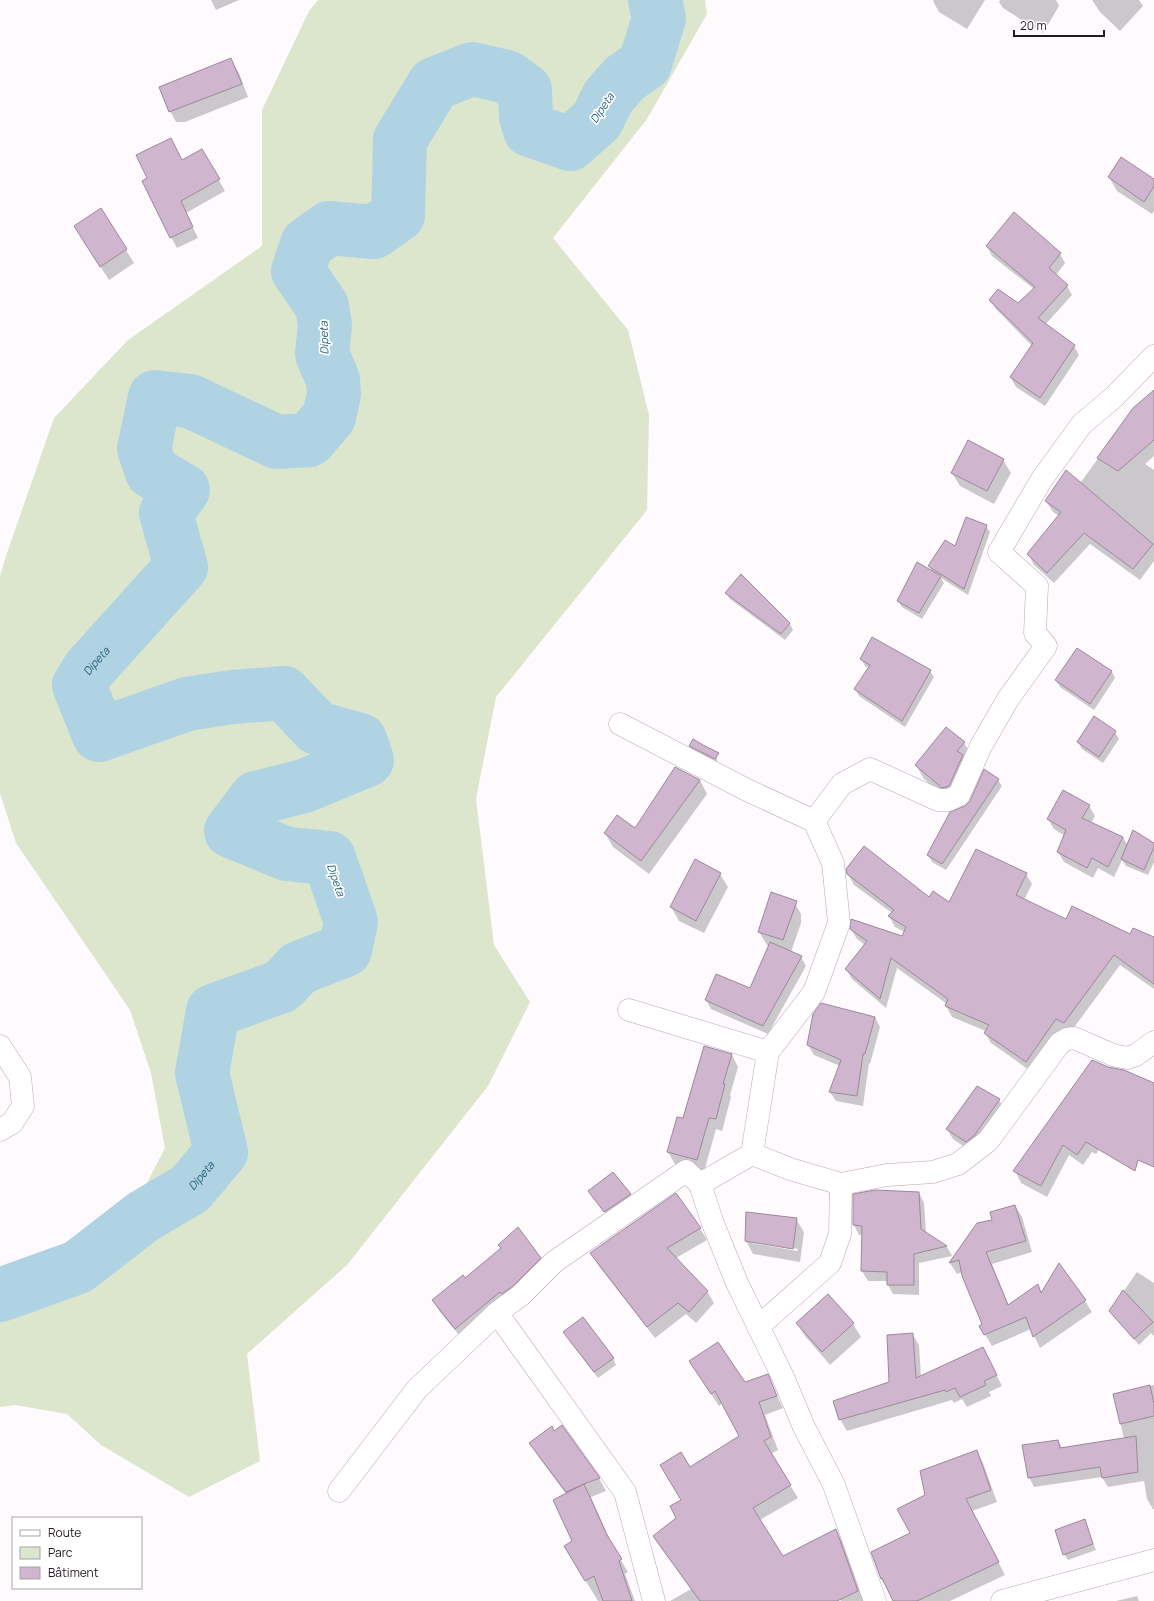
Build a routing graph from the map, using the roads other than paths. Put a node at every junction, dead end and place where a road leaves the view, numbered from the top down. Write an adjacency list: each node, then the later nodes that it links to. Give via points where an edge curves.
1 (1154, 356): 3 (street, via 1114,398 1082,424 1042,480 999,552 1037,586 1035,633 1046,646 1008,699 981,746 959,795 949,800 938,800 870,769 842,784)
2 (620, 724): 3 (street, via 749,791)
3 (814, 821): 7 (street, via 834,864 839,923 814,992)
4 (629, 1010): 7 (street)
5 (1154, 1042): 11 (street, via 1128,1058 1113,1055 1074,1038 1067,1039 1060,1043 988,1142 958,1164 933,1172 887,1175)
6 (0, 1046): 8 (street, via 20,1077 23,1106 12,1123)
7 (768, 1052): 9 (street)
8 (0, 1130)
9 (752, 1154): 10 (street); 11 (street)
10 (700, 1184): 12 (street, via 686,1171 554,1262 521,1295); 13 (street, via 712,1221)
11 (841, 1184): 13 (street, via 840,1234 830,1263)
12 (497, 1313): 14 (street, via 417,1389); 16 (street, via 625,1492)
13 (758, 1327): 17 (street, via 834,1485)
14 (339, 1490)
15 (1154, 1560): 18 (street)
16 (654, 1601)
17 (875, 1601)
18 (1002, 1601)

